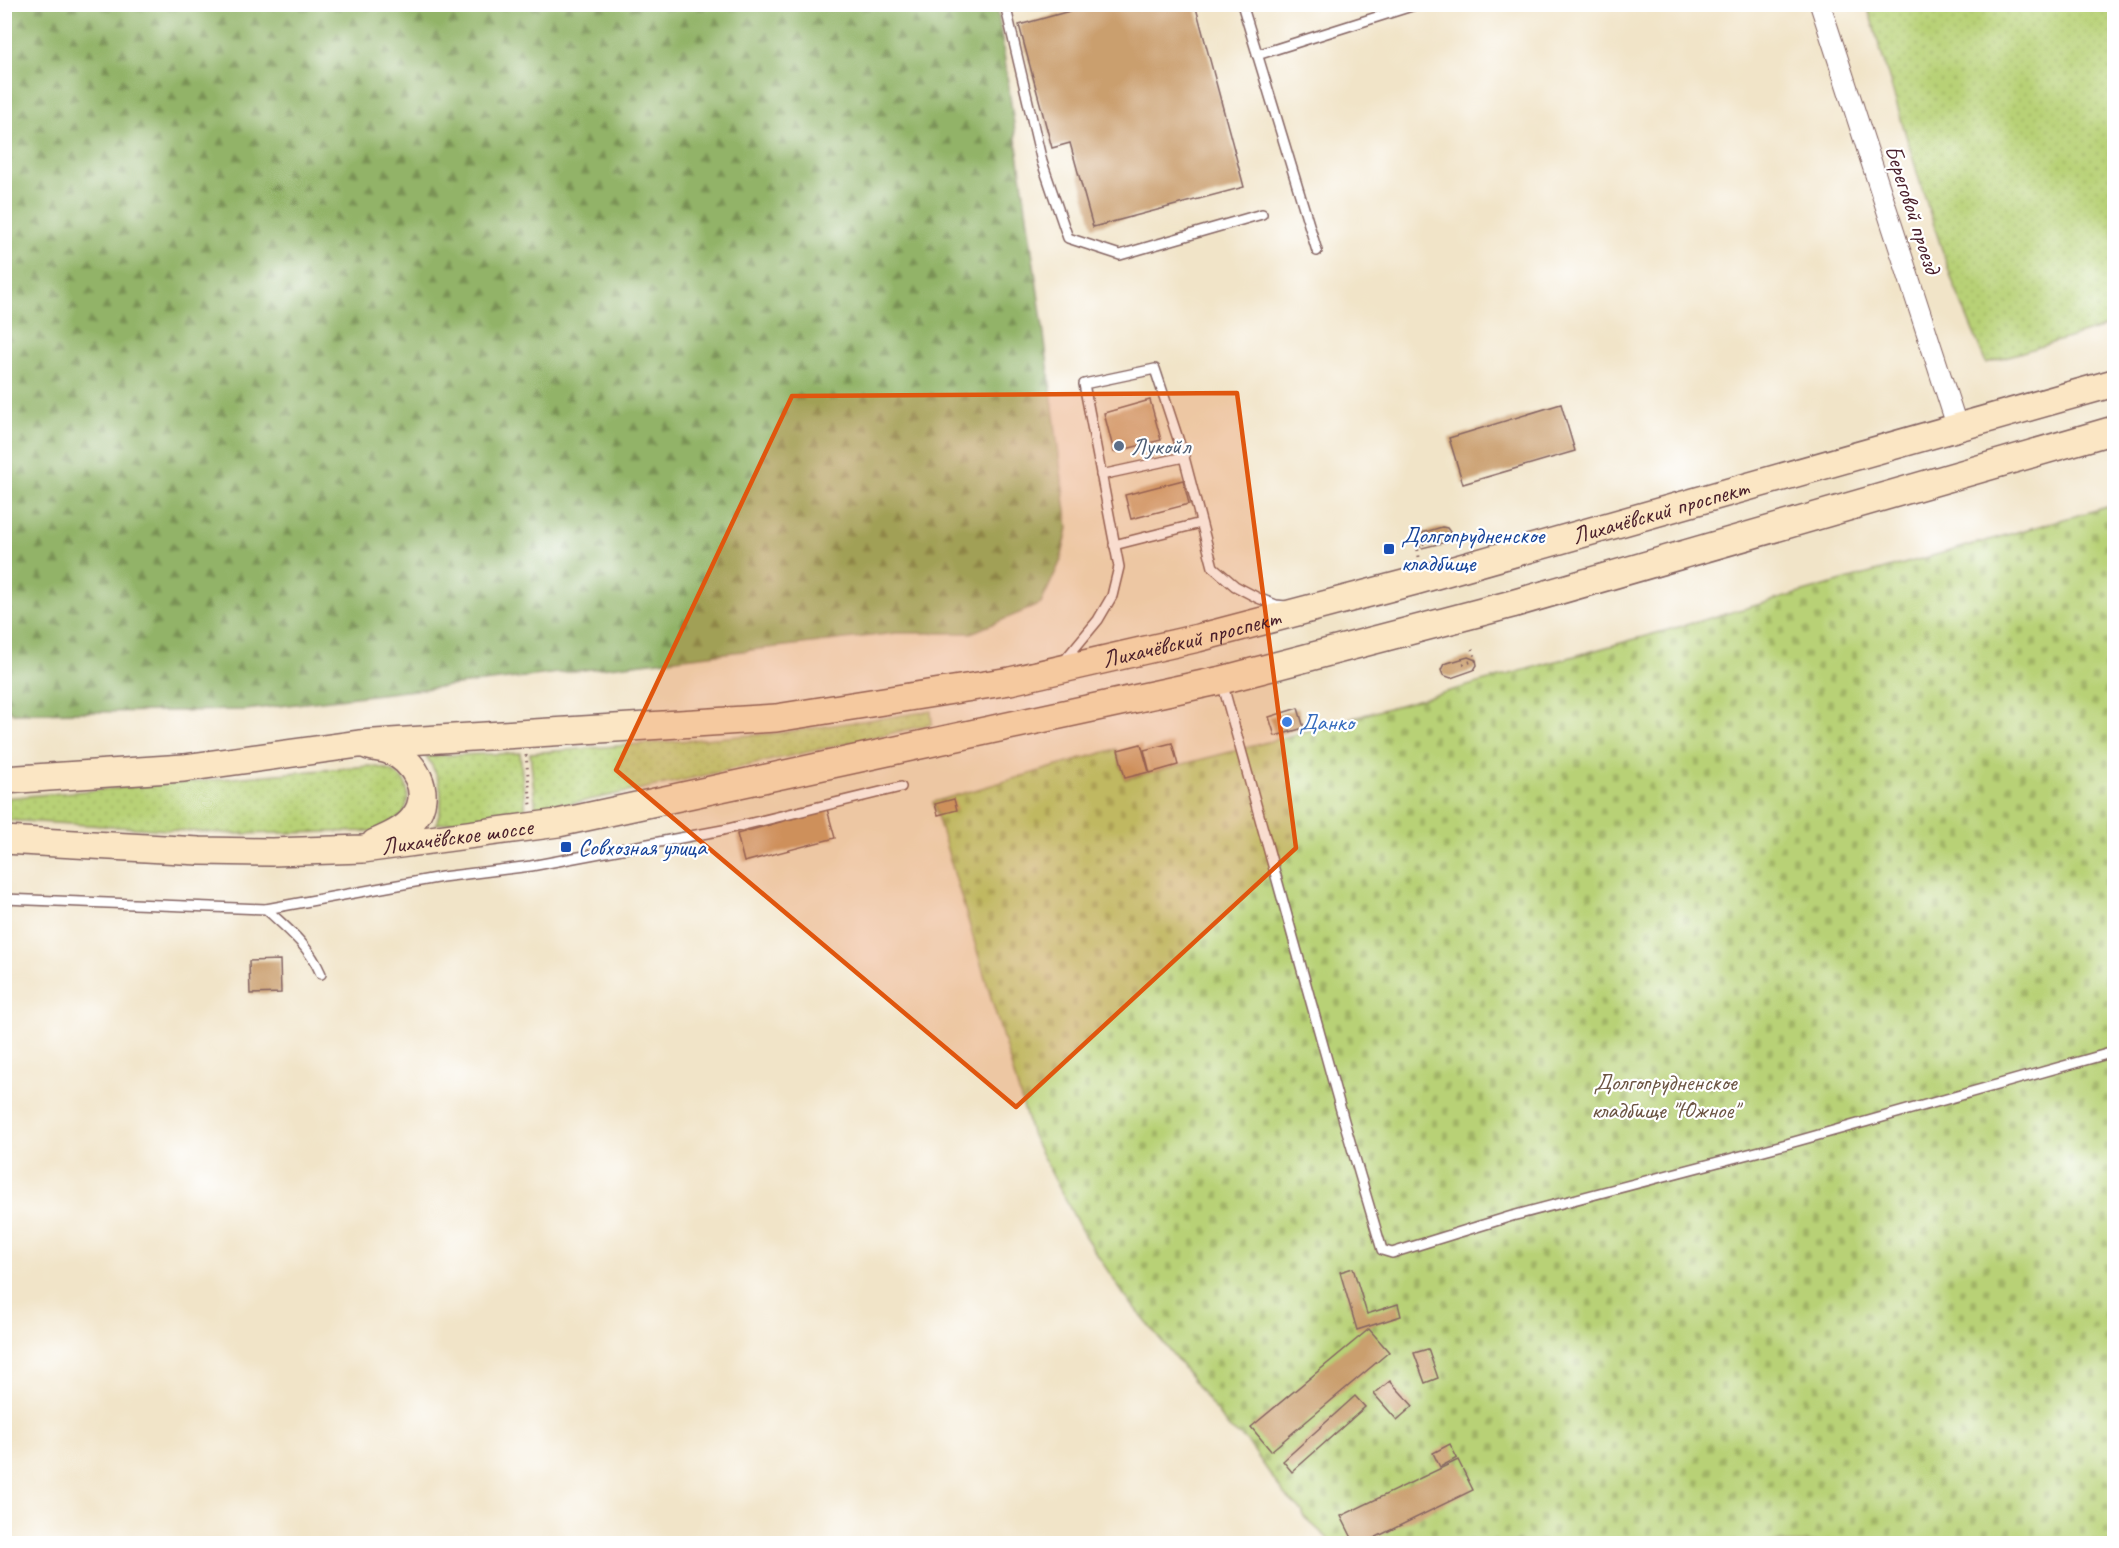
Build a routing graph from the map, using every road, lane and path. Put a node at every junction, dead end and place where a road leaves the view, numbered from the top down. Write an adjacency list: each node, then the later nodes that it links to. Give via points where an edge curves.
1 (1005, 4): 6 (lane, via 1042,162 1068,238 1120,255)
2 (1242, 4): 5 (lane)
3 (1418, 4): 5 (lane)
4 (1820, 4): 9 (street, Береговой проезд)
5 (1257, 55): 7 (lane)
6 (1262, 214)
7 (1317, 251)
8 (2115, 383): 9 (main road, Лихачёвский проспект)
9 (1958, 429): 17 (main road, Лихачёвский проспект)
10 (2115, 430): 21 (main road, Лихачёвский проспект, via 1512,604)
11 (1184, 457): 12 (lane); 12 (lane, via 1155,369 1084,384); 13 (lane)
12 (1101, 475): 15 (lane)
13 (1201, 523): 15 (lane); 17 (lane, via 1213,567 1235,586 1276,605)
14 (1430, 542): 16 (path, via 1417,545)
15 (1114, 545): 20 (lane, via 1119,567 1112,596 1098,620)
16 (1420, 557)
17 (1308, 608): 20 (main road, Лихачёвский проспект)
18 (1471, 645): 19 (path, via 1476,660)
19 (1463, 664)
20 (1057, 670): 22 (main road, Лихачёвский проспект, via 776,718)
21 (1222, 680): 23 (main road, Лихачёвский проспект); 33 (lane, via 1382,1250 1392,1253 1512,1216)
22 (359, 744): 25 (main road, via 184,768); 29 (main road, via 389,751 403,759 421,781 422,793 415,818 403,829)
23 (903, 750): 29 (main road, Лихачёвское шоссе, via 533,827)
24 (526, 753): 27 (path)
25 (4, 780)
26 (902, 787): 31 (lane, via 723,830)
27 (531, 812)
28 (4, 840): 29 (main road, Лихачёвское шоссе, via 199,851)
29 (363, 849)
30 (4, 899): 31 (lane)
31 (266, 909): 32 (lane, via 314,957)
32 (321, 974)
33 (2115, 1052)

